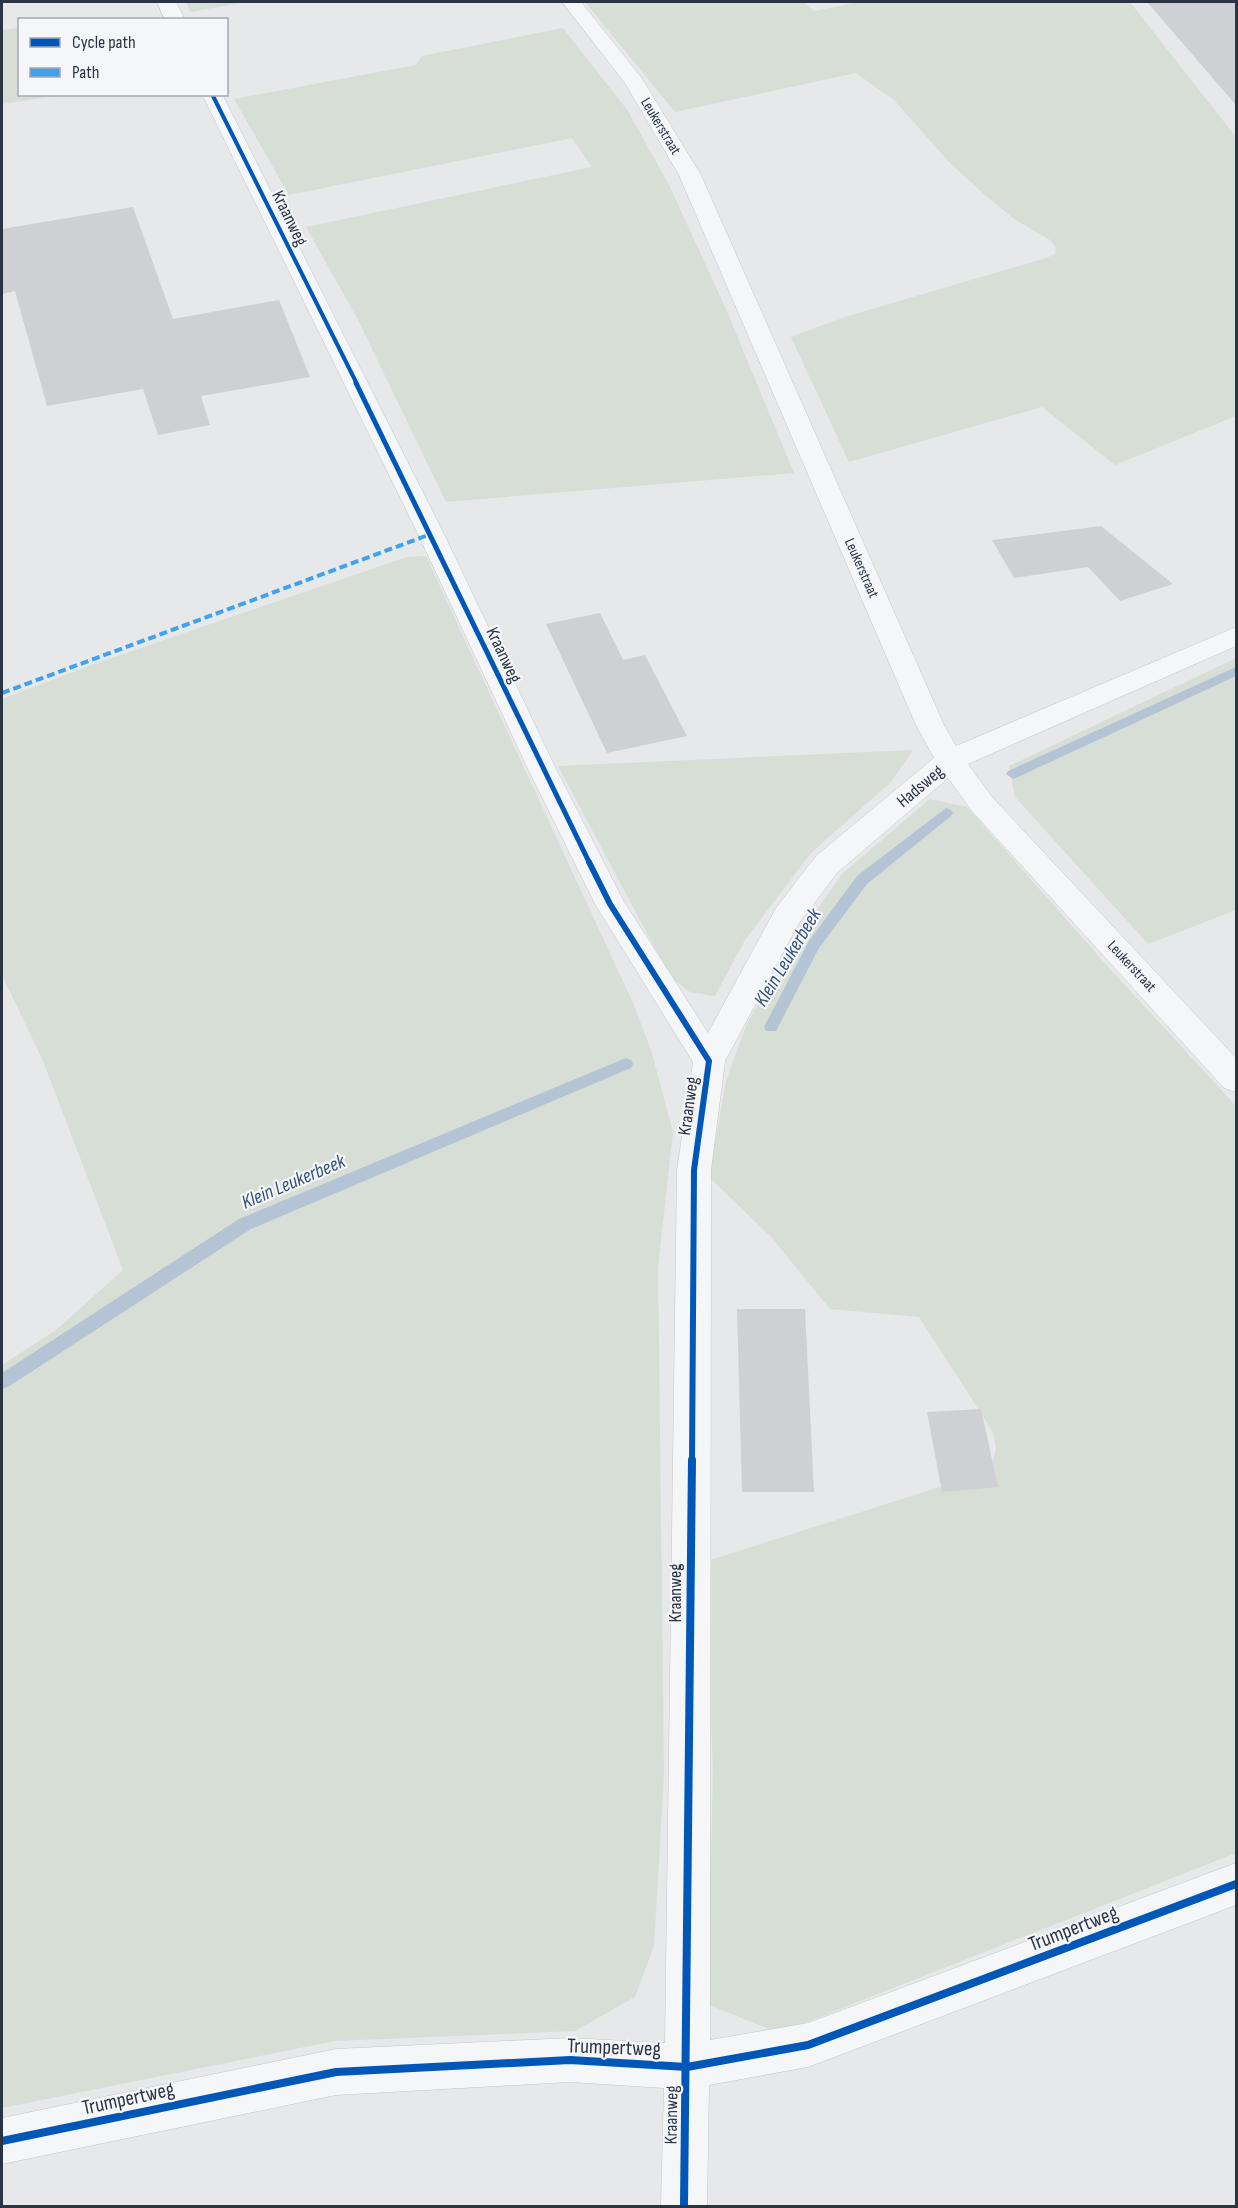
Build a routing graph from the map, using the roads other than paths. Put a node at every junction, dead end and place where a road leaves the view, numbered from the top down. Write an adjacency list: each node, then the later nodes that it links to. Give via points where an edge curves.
1 (167, 2): 3 (street)
2 (571, 2): 6 (street, Leukerstraat, via 634,81 690,175 930,725)
3 (174, 18)
4 (213, 96): 7 (street, Kraanweg, via 610,904)
5 (1236, 636): 6 (street, Hadsweg)
6 (950, 760): 7 (street, Hadsweg, via 827,864 787,916); 8 (street, Leukerstraat, via 982,804)
7 (710, 1061): 10 (street, Kraanweg, via 694,1170)
8 (1236, 1079)
9 (1236, 1884): 10 (street, Trumpertweg, via 808,2044)
10 (687, 2067): 11 (street, Trumpertweg, via 570,2060 336,2072); 12 (street, Kraanweg)
11 (2, 2141)
12 (684, 2206)

